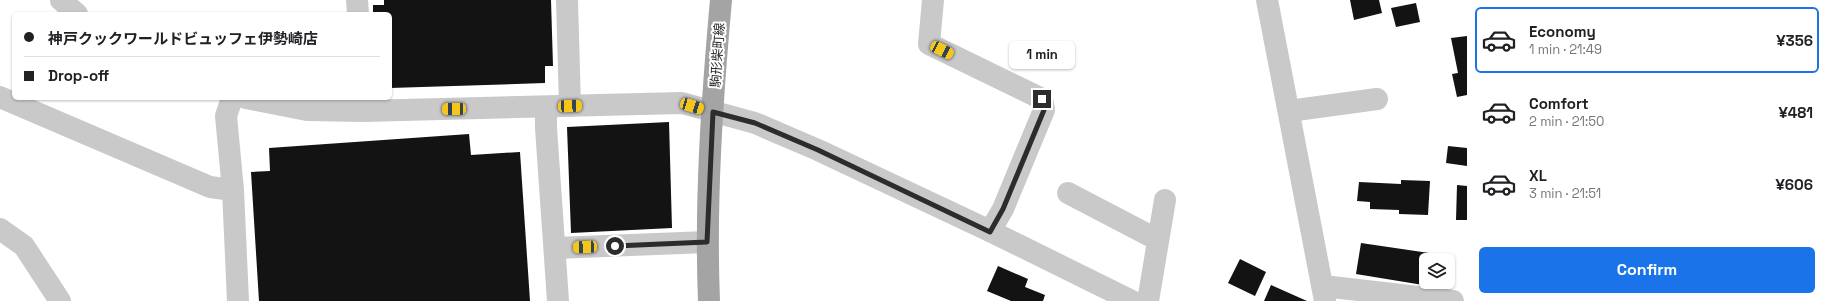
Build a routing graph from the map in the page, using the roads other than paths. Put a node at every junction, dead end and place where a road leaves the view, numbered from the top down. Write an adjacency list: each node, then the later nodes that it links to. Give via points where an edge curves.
1 (61, 0): 7 (street)
2 (357, 0): 8 (street)
3 (567, 0): 14 (street)
4 (721, 0): 17 (main road, 駒形柴町線)
5 (933, 0): 22 (street, via 929,44 1042,99 1044,110 1003,209)
6 (1267, 0): 16 (street)
7 (75, 12)
8 (358, 12)
9 (0, 97): 18 (street, via 210,187)
10 (1378, 98): 16 (street)
11 (231, 100): 18 (street, via 226,116)
12 (256, 100): 13 (street, via 307,110)
13 (362, 105): 15 (street)
14 (570, 106): 15 (street); 17 (street, via 682,103)
15 (546, 107): 25 (street)
16 (1289, 111): 26 (street)
17 (713, 112): 22 (street, via 755,123 818,150); 24 (main road, 駒形柴町線)
18 (233, 190): 28 (street)
19 (1068, 194): 23 (street)
20 (1165, 200): 23 (street)
21 (0, 229): 27 (street, via 24,246)
22 (990, 232): 31 (street)
23 (1158, 240): 32 (street)
24 (707, 242): 25 (street); 30 (main road, 駒形柴町線)
25 (554, 248): 29 (street)
26 (1324, 293): 33 (street)
27 (60, 301)
28 (238, 301)
29 (558, 301)
30 (709, 301)
31 (1132, 301)
32 (1148, 301)
33 (1453, 301)

